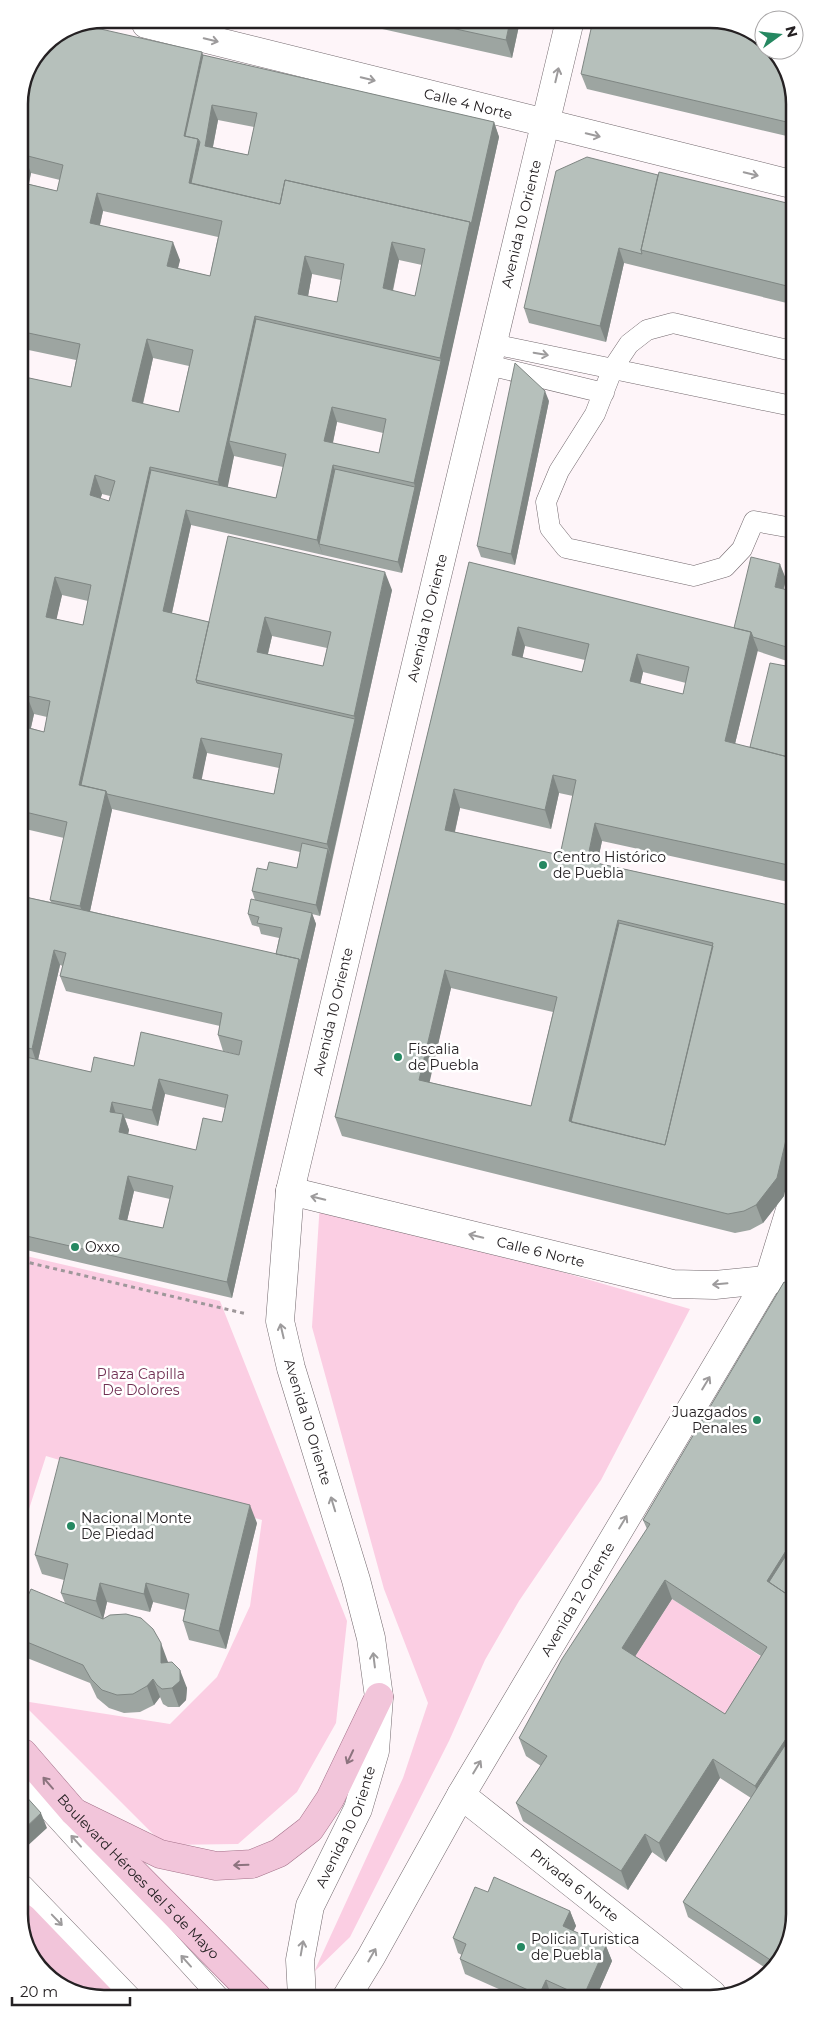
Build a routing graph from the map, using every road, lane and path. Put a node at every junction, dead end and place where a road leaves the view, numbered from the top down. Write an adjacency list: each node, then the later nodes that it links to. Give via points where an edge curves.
1 (158, 27): 3 (main road, Calle 4 Norte, one-way to 3)
2 (568, 28): 3 (main road, Avenida 10 Oriente, one-way to 2)
3 (546, 123): 4 (main road, Calle 4 Norte, one-way to 4); 6 (main road, Avenida 10 Oriente)
4 (786, 183)
5 (786, 350): 7 (lane, via 673,324 647,330 628,344)
6 (490, 355): 7 (lane, one-way to 7); 8 (lane); 11 (main road, Avenida 10 Oriente)
7 (613, 368): 8 (lane); 9 (lane)
8 (604, 392): 10 (lane, via 595,414 559,471 546,502 550,528 566,548 694,576 725,567 742,549 754,521)
9 (786, 405)
10 (786, 527)
11 (290, 1191): 14 (main road, Calle 6 Norte, one-way to 11, via 715,1285 673,1284); 15 (main road, Avenida 10 Oriente)
12 (786, 1246): 14 (main road, Avenida 12 Oriente)
13 (27, 1262): 15 (path)
14 (781, 1277): 19 (main road, Avenida 12 Oriente, one-way to 14)
15 (280, 1321): 16 (main road, Avenida 10 Oriente, one-way to 15, via 371,1638 356,1580 291,1368)
16 (379, 1697): 20 (main road, one-way to 20, via 330,1799 310,1829 280,1853 252,1864 216,1866 160,1854); 27 (main road, Avenida 10 Oriente, one-way to 16, via 300,1960 310,1906 358,1809 375,1752)
17 (27, 1759): 20 (main road, Boulevard Héroes del 5 de Mayo, one-way to 17)
18 (27, 1786): 25 (lane, one-way to 18)
19 (461, 1795): 28 (main road, Avenida 12 Oriente, one-way to 19); 29 (main road, Privada 6 Norte)
20 (74, 1812): 26 (main road, Boulevard Héroes del 5 de Mayo)
21 (27, 1889): 24 (lane, one-way to 24)
22 (28, 1924): 23 (main road)
23 (90, 1988)
24 (123, 1989)
25 (212, 1989)
26 (249, 1989)
27 (302, 1989)
28 (351, 1989)
29 (707, 1990)

